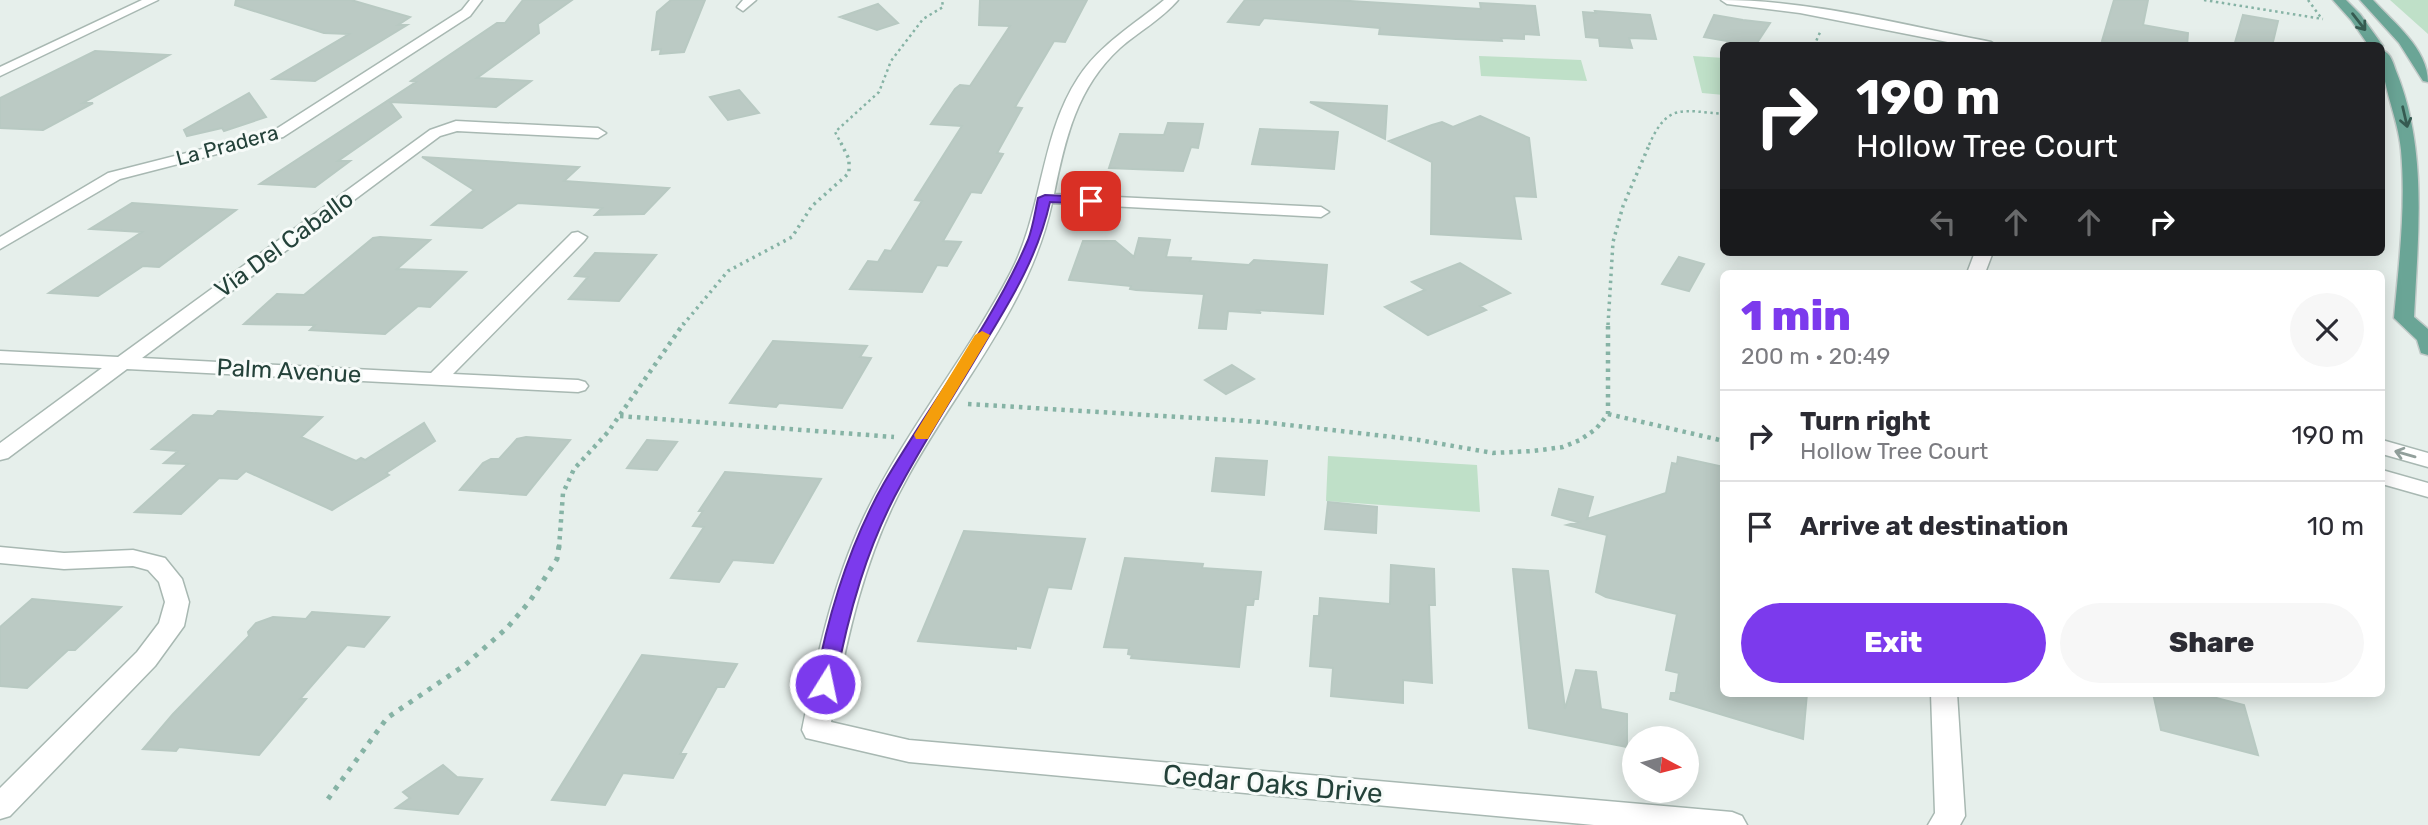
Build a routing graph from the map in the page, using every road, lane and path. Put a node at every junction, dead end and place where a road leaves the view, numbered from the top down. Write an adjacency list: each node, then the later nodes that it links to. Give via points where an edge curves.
1 (152, 0): 13 (street)
2 (477, 0): 20 (street, La Pradera, via 466,13 278,134 114,176)
3 (942, 0): 28 (path, via 943,7 923,19 891,61 879,92 835,132 849,159 849,173 812,206 792,237 728,271 687,319)
4 (1172, 0): 17 (street, via 1086,76 1063,123)
5 (1727, 0): 10 (street, via 1800,9)
6 (2204, 0): 7 (path, via 2323,19)
7 (2308, 0)
8 (2339, 0): 11 (main road, one-way to 11)
9 (2365, 0): 14 (main road, via 2404,41)
10 (1970, 42)
11 (2373, 42)
12 (2385, 60): 21 (main road, one-way to 21, via 2397,84 2408,127 2412,172 2404,318)
13 (0, 72)
14 (2428, 78)
15 (1720, 114): 27 (path, via 1676,112 1662,118 1623,205 1613,242 1608,309)
16 (598, 133): 23 (street, Via Del Caballo, via 456,126 435,132)
17 (1045, 198): 18 (street); 26 (street, via 1035,237 1015,282)
18 (1321, 212)
19 (578, 237): 24 (street)
20 (0, 244)
21 (2427, 342)
22 (0, 357): 23 (street, Palm Avenue)
23 (123, 363): 24 (street, Palm Avenue); 32 (street, Via Del Caballo)
24 (436, 379): 25 (street, Palm Avenue)
25 (578, 386)
26 (942, 402): 27 (path, via 1262,422 1504,453 1572,443 1596,429); 29 (street)
27 (1608, 414): 30 (path)
28 (619, 416): 29 (path); 38 (path, via 568,481 563,492 558,559 530,601 465,665 387,718)
29 (920, 439): 40 (street, Cedar Oaks Drive, via 861,551 834,638 817,730 909,751)
30 (1720, 440)
31 (2385, 448): 33 (street, one-way to 31)
32 (0, 453)
33 (2428, 460)
34 (2385, 478): 35 (street)
35 (2428, 490)
36 (0, 555): 39 (street, via 64,561 133,558 156,564 170,579 177,602 171,626 146,659)
37 (1944, 697): 41 (street, via 1950,816)
38 (328, 799)
39 (0, 807)
40 (1732, 825)
41 (1942, 825)

